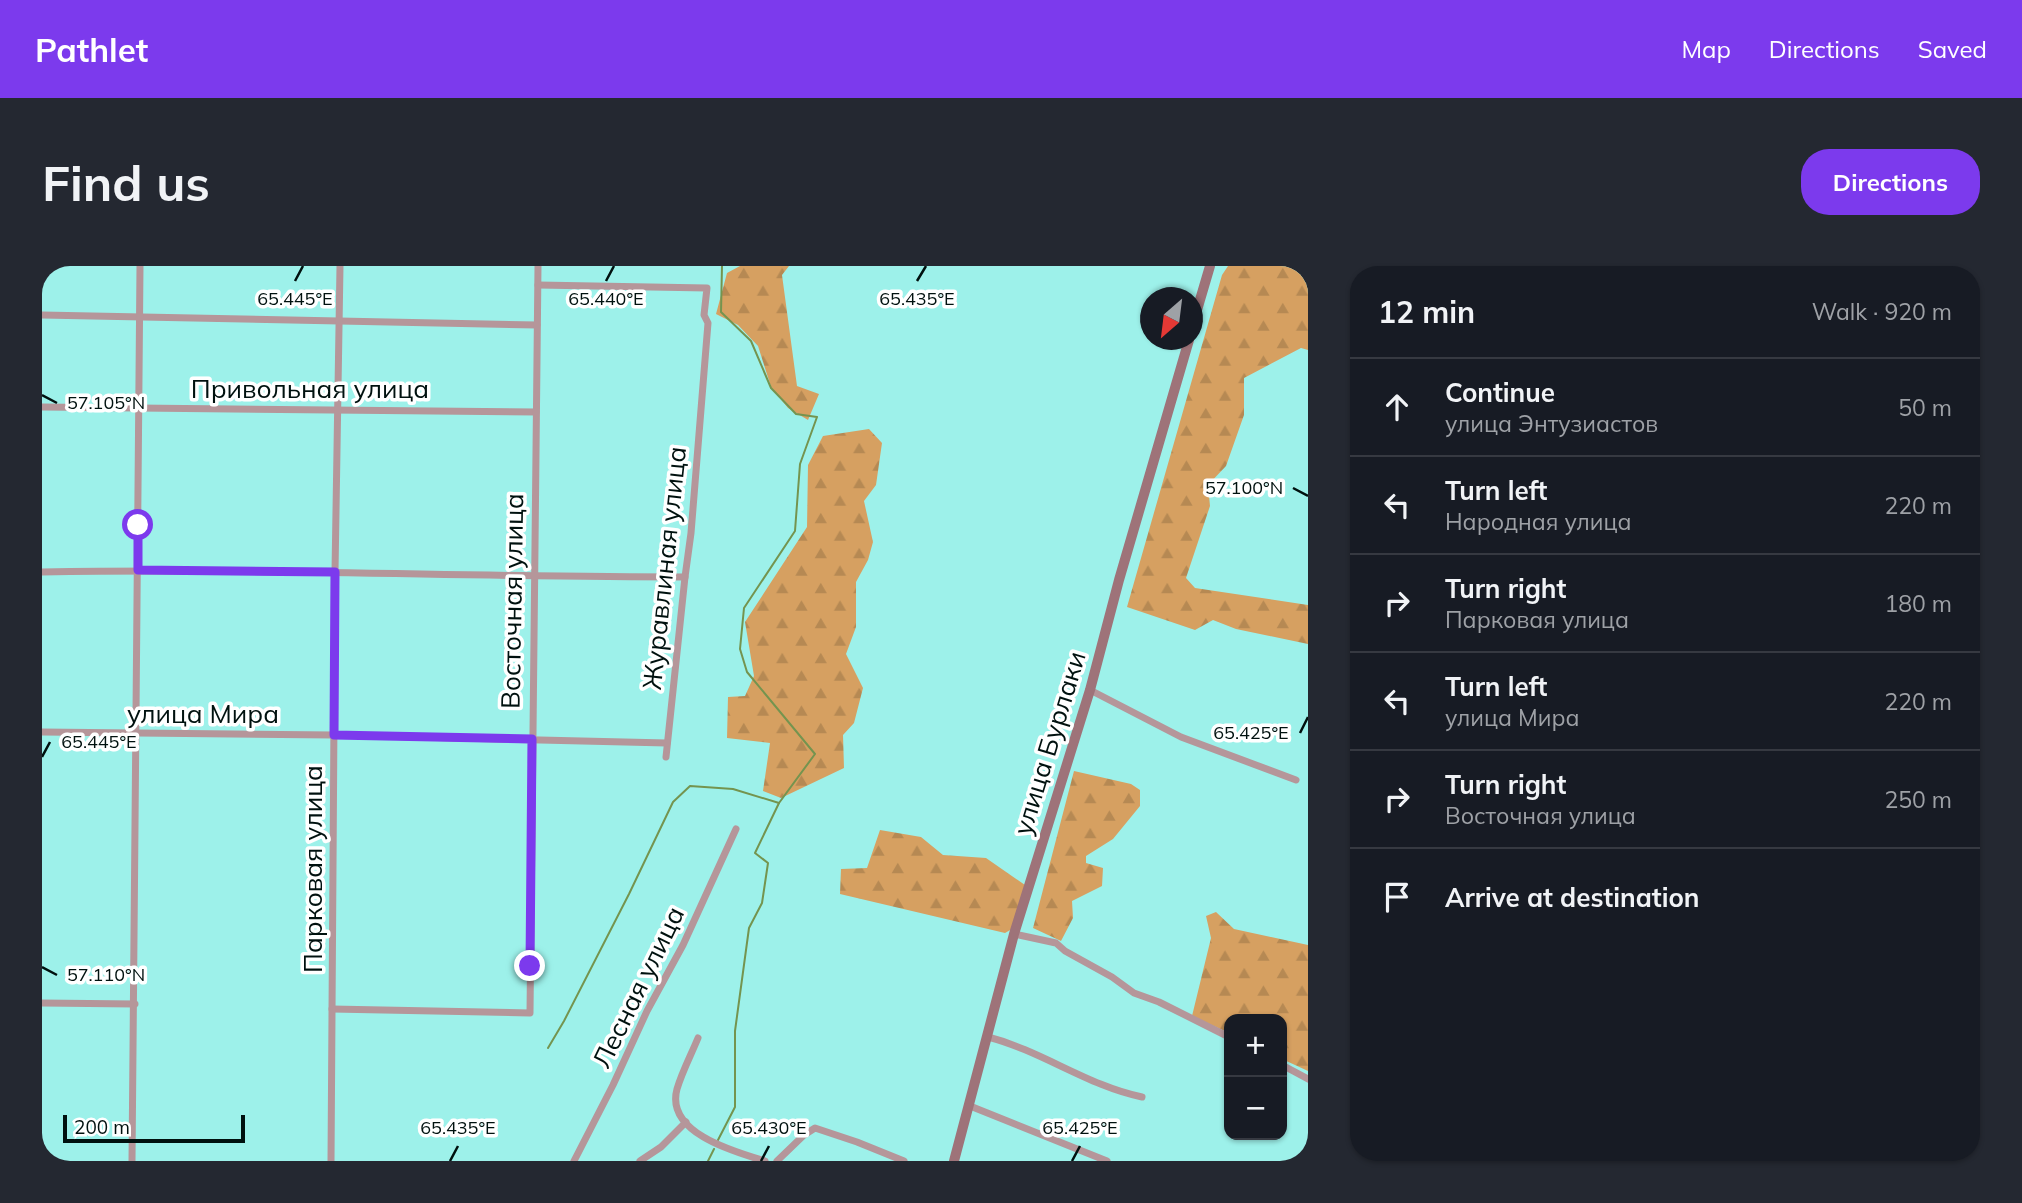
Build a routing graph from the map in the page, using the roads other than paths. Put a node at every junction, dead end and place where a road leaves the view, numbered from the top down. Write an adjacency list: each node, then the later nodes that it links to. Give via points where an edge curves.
1 (140, 266): 8 (street)
2 (340, 266): 9 (street, Парковая улица)
3 (538, 266): 5 (street, Восточная улица)
4 (1210, 266): 6 (street)
5 (538, 285): 10 (street, Восточная улица); 19 (street, Журавлиная улица, via 707,288 704,382)
6 (1203, 290)
7 (42, 315): 8 (street)
8 (139, 317): 9 (street); 13 (street)
9 (340, 321): 10 (street); 14 (street, Парковая улица)
10 (537, 325): 15 (street, Восточная улица)
11 (1186, 350): 21 (street, улица Бурлаки)
12 (42, 407): 13 (street, Привольная улица)
13 (137, 408): 14 (street, Привольная улица); 16 (street)
14 (339, 408): 15 (street, Привольная улица); 18 (street, Парковая улица)
15 (536, 412): 20 (street, Восточная улица)
16 (138, 570): 17 (street); 18 (street); 23 (street)
17 (42, 572)
18 (335, 572): 20 (street); 24 (street, Парковая улица)
19 (685, 576): 20 (street); 26 (street, Журавлиная улица)
20 (534, 577): 25 (street, Восточная улица)
21 (1090, 690): 28 (street, via 1181,737); 30 (street, улица Бурлаки)
22 (42, 732): 23 (street, улица Мира)
23 (136, 734): 24 (street, улица Мира); 32 (street)
24 (334, 735): 25 (street, улица Мира); 33 (street, Парковая улица)
25 (532, 739): 26 (street, улица Мира); 33 (street, Восточная улица, via 530,1013)
26 (667, 743): 27 (street, Журавлиная улица)
27 (666, 757)
28 (1296, 780)
29 (736, 829): 44 (street, Лесная улица)
30 (1014, 934): 34 (street, via 1056,943 1134,993); 35 (street, улица Бурлаки)
31 (42, 1003): 32 (street)
32 (135, 1004): 42 (street)
33 (332, 1009): 43 (street, Парковая улица)
34 (1224, 1034)
35 (988, 1037): 39 (street, via 1119,1092); 40 (street, улица Бурлаки)
36 (698, 1038): 41 (street, via 676,1091 678,1109)
37 (1287, 1068): 38 (street)
38 (1308, 1079)
39 (1142, 1097)
40 (970, 1106): 49 (street, улица Бурлаки); 50 (street)
41 (686, 1122): 45 (street); 46 (street, via 719,1147)
42 (132, 1161)
43 (331, 1161)
44 (574, 1161)
45 (640, 1161)
46 (765, 1161)
47 (778, 1161): 48 (street, via 815,1128)
48 (904, 1161)
49 (954, 1161)
50 (1107, 1161)

